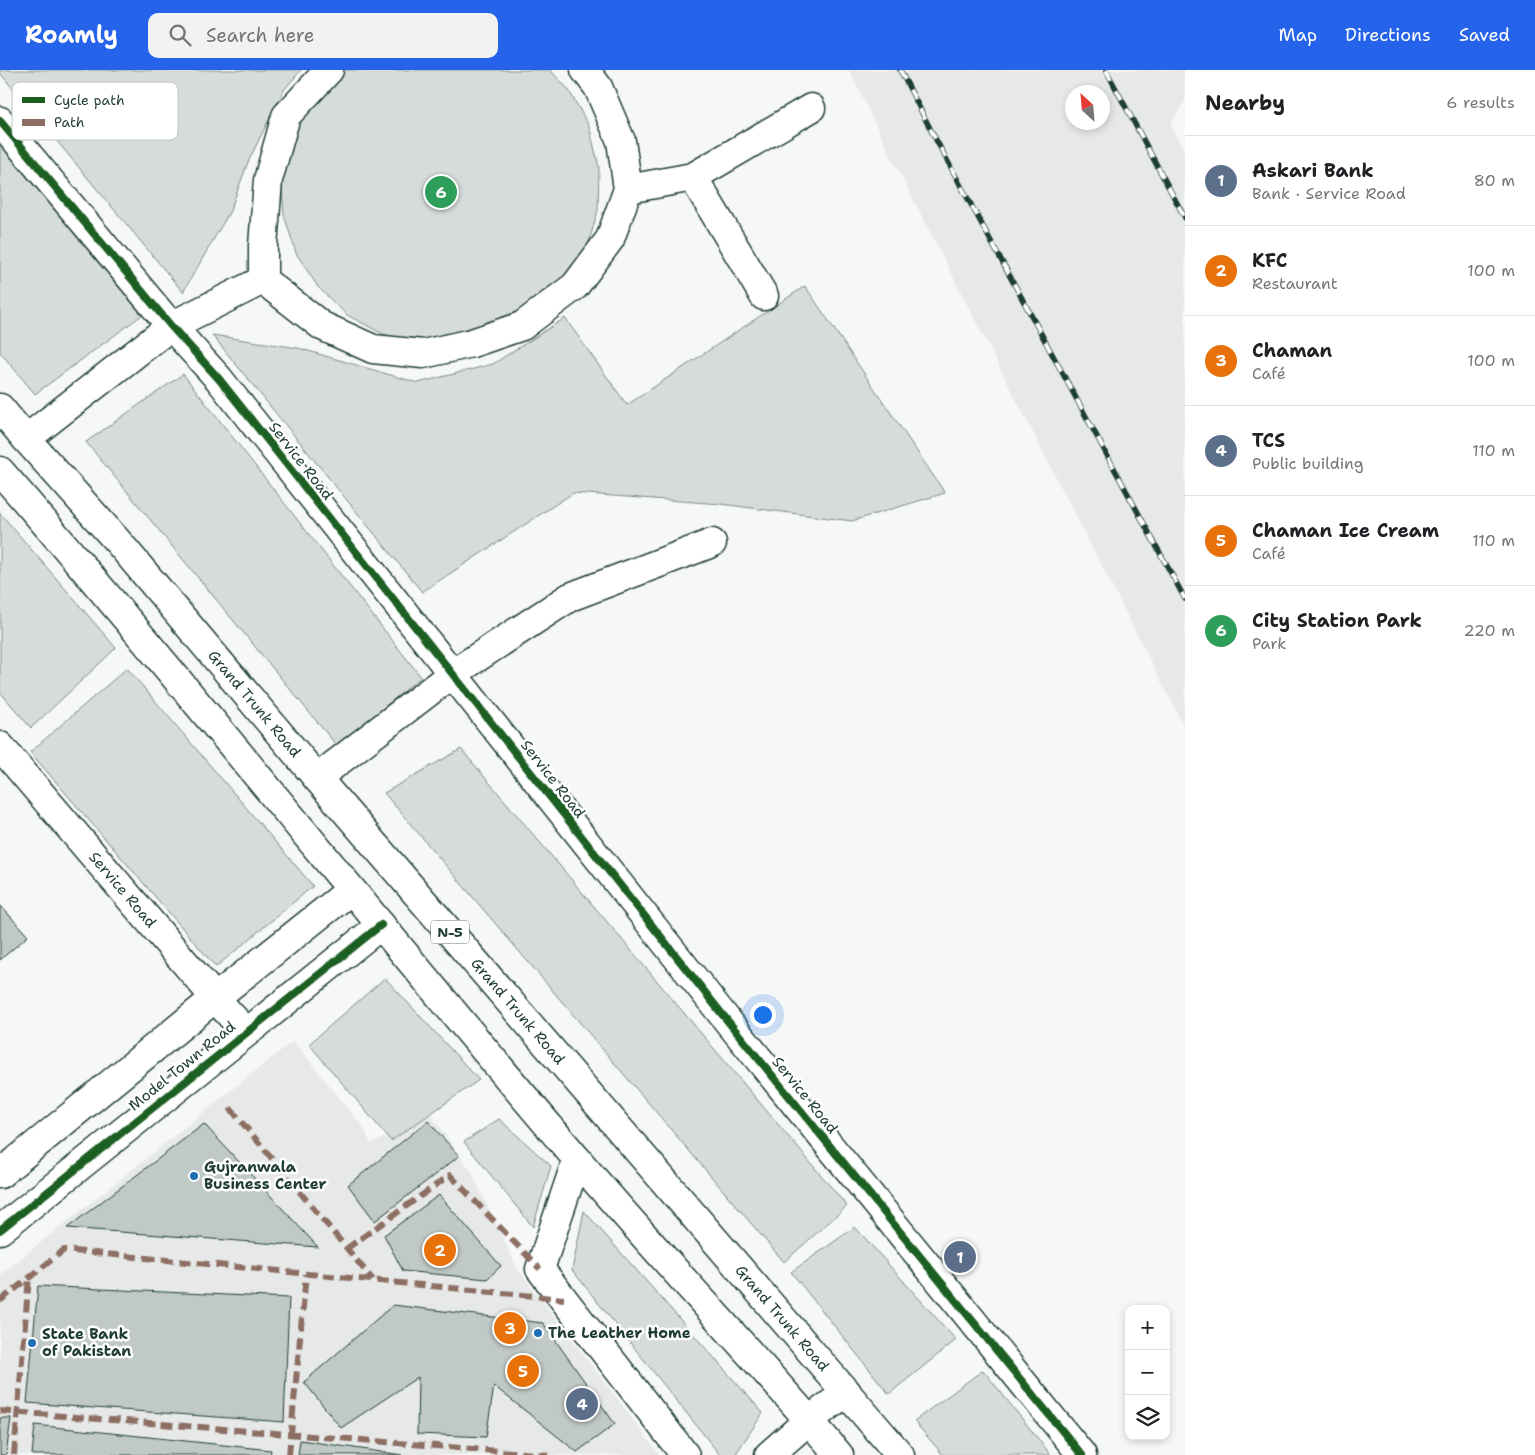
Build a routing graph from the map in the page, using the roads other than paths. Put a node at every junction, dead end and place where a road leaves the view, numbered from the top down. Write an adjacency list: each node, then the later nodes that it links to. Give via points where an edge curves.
1 (329, 70): 9 (main road, via 286,116 268,180)
2 (585, 70): 8 (main road, via 598,87 621,141)
3 (811, 108): 7 (main road)
4 (0, 121): 5 (main road, Service Road)
5 (12, 135)
6 (16, 140): 11 (main road, Service Road)
7 (693, 177): 8 (main road); 10 (main road)
8 (628, 189): 9 (main road, via 610,239 575,286 522,326 472,343 423,354 372,349 322,326)
9 (263, 280): 11 (main road)
10 (764, 296)
11 (172, 326): 13 (main road); 16 (main road, Service Road, via 219,379)
12 (0, 408): 13 (main road, Grand Trunk Road / N-5)
13 (26, 439): 18 (main road, Grand Trunk Road / N-5, via 120,544)
14 (0, 471): 19 (main road, via 90,574)
15 (712, 543): 16 (main road, via 570,597)
16 (452, 674): 18 (main road); 32 (main road, Service Road, via 722,1014)
17 (0, 746): 21 (main road, Service Road)
18 (318, 778): 26 (main road, Grand Trunk Road / N-5)
19 (351, 890): 20 (main road); 21 (main road, Model Town Road)
20 (381, 925): 22 (main road, Model Town Road); 23 (main road)
21 (215, 998): 22 (main road, Service Road); 24 (main road, Model Town Road)
22 (246, 1032): 25 (main road, Model Town Road)
23 (577, 1160): 27 (main road); 28 (main road, via 540,1269)
24 (0, 1174)
25 (0, 1230)
26 (847, 1392): 27 (main road); 31 (main road, Grand Trunk Road / N-5)
27 (809, 1420): 29 (main road); 30 (main road)
28 (685, 1455)
29 (769, 1455)
30 (839, 1455)
31 (900, 1455)
32 (1082, 1455)

